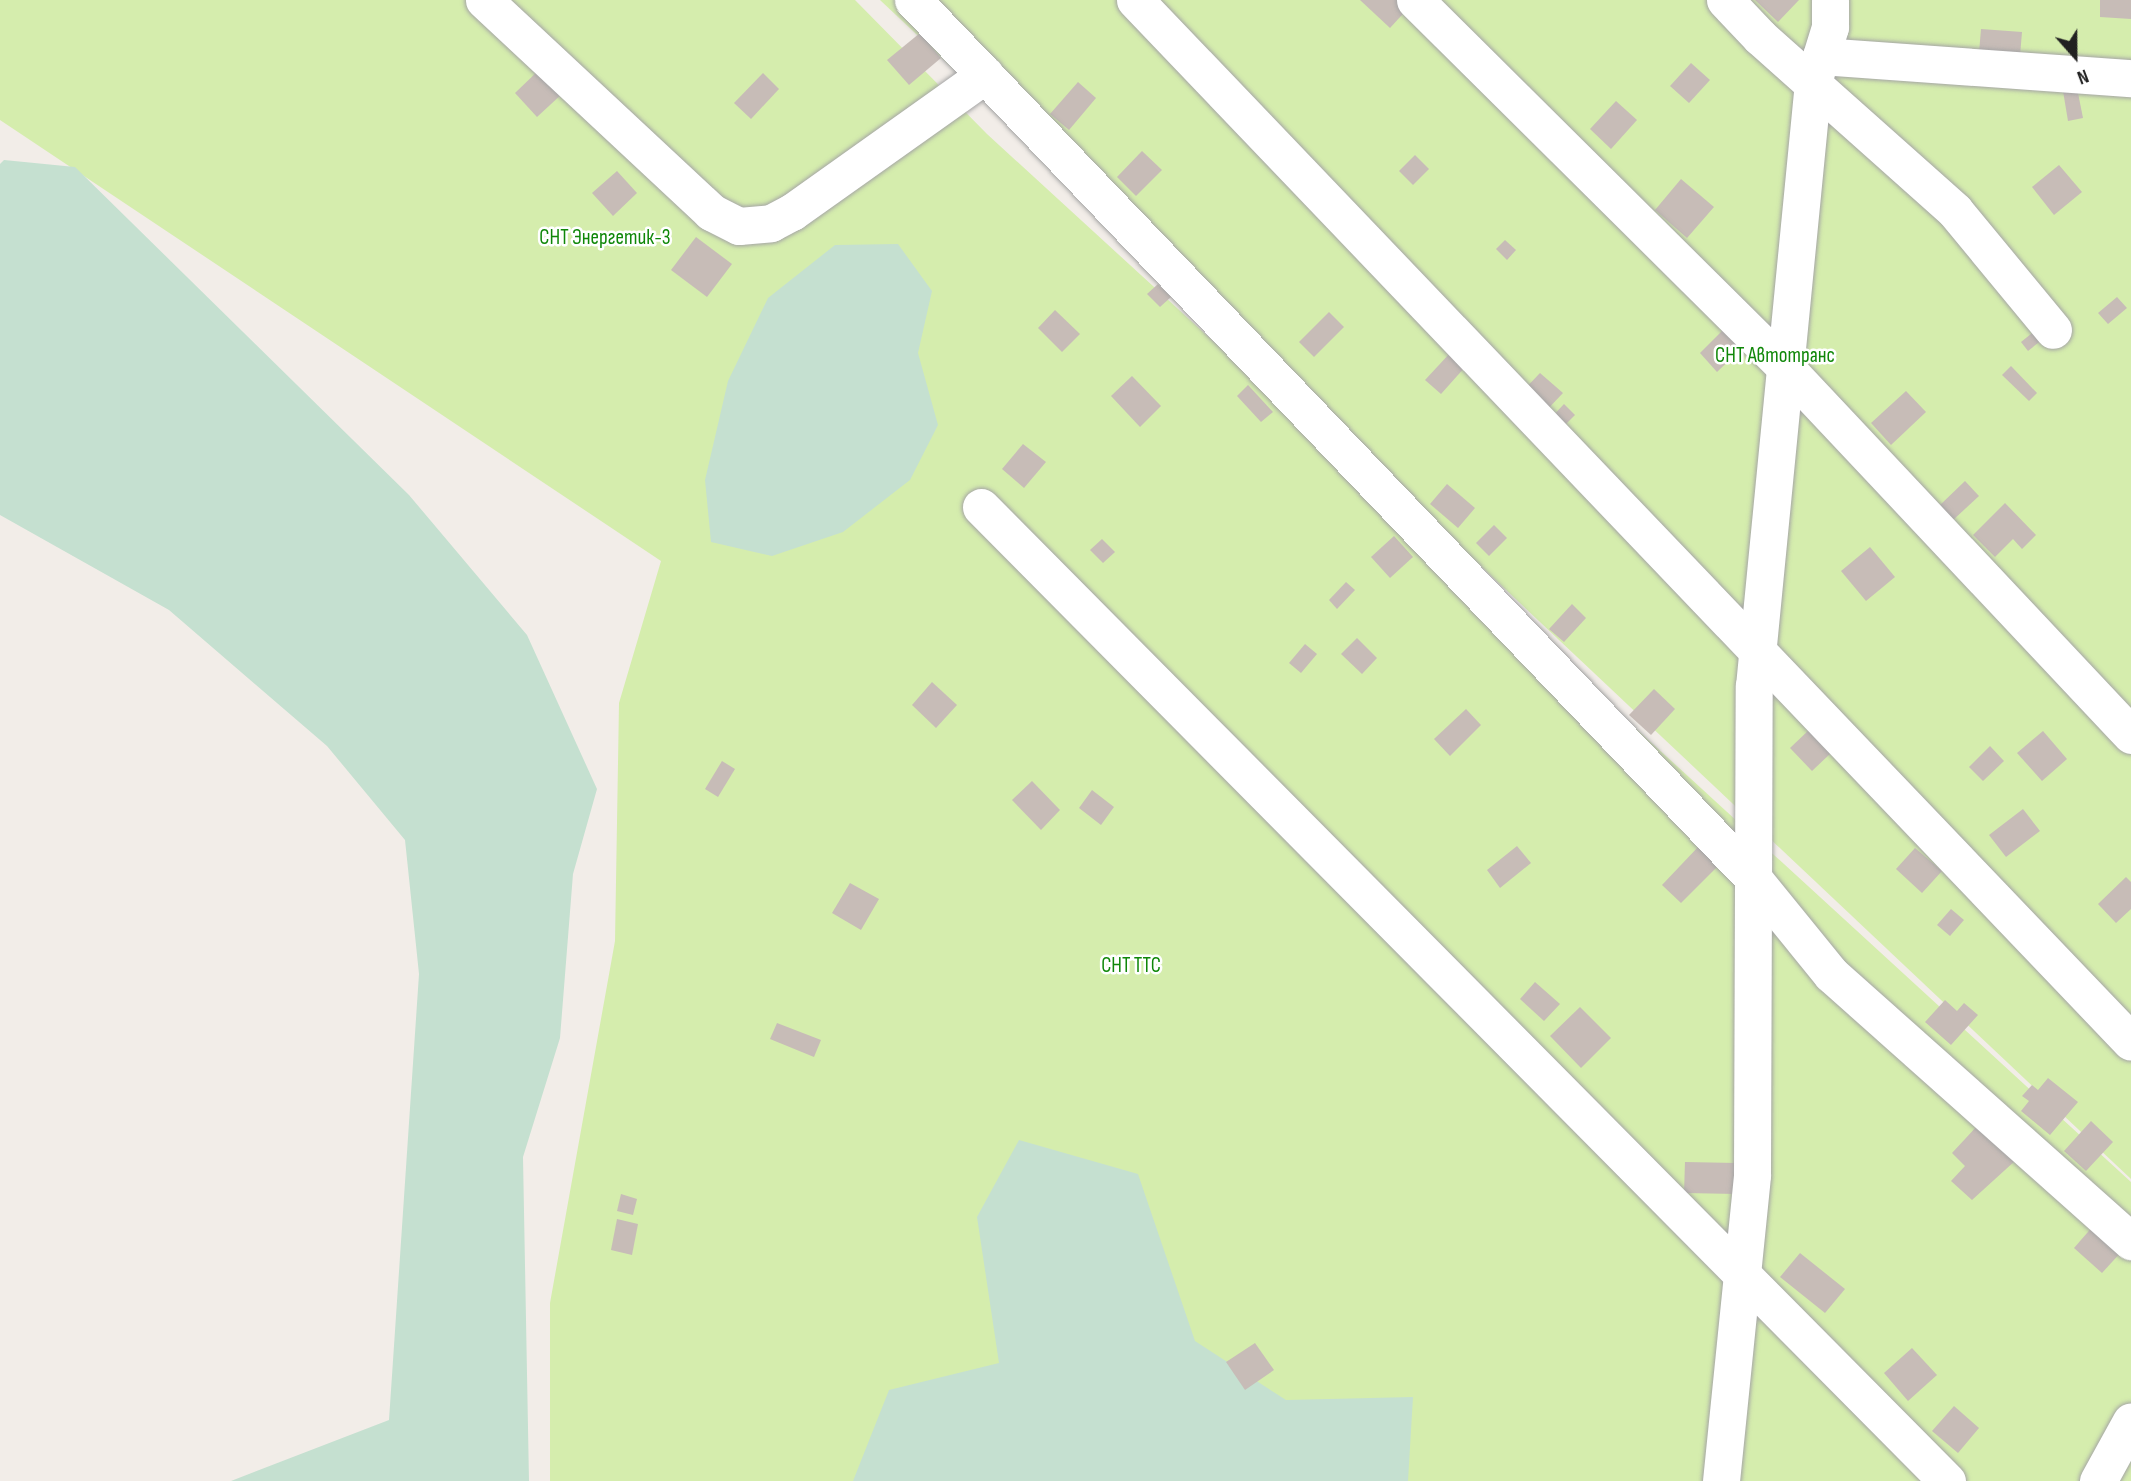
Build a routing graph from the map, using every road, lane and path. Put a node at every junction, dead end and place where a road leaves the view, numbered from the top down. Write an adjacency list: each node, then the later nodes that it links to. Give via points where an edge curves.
1 (484, 0): 8 (lane, via 711,212 739,226 771,223 792,212)
2 (913, 0): 8 (lane)
3 (1135, 0): 13 (lane)
4 (1415, 0): 11 (lane)
5 (1725, 0): 7 (lane, via 1760,37)
6 (1830, 0): 7 (lane, via 1829,27)
7 (1817, 69): 9 (lane); 10 (lane, via 1955,211); 11 (lane)
8 (985, 75): 15 (lane)
9 (2131, 78)
10 (2053, 330)
11 (1785, 367): 13 (lane); 14 (lane)
12 (981, 507): 18 (lane)
13 (1757, 651): 15 (lane); 16 (lane)
14 (2131, 734)
15 (1753, 878): 17 (lane, via 1832,974); 18 (lane, via 1752,1175)
16 (2131, 1042)
17 (2131, 1241)
18 (1742, 1275): 20 (lane); 21 (lane)
19 (2131, 1421): 22 (lane)
20 (1721, 1481)
21 (1947, 1481)
22 (2098, 1481)

